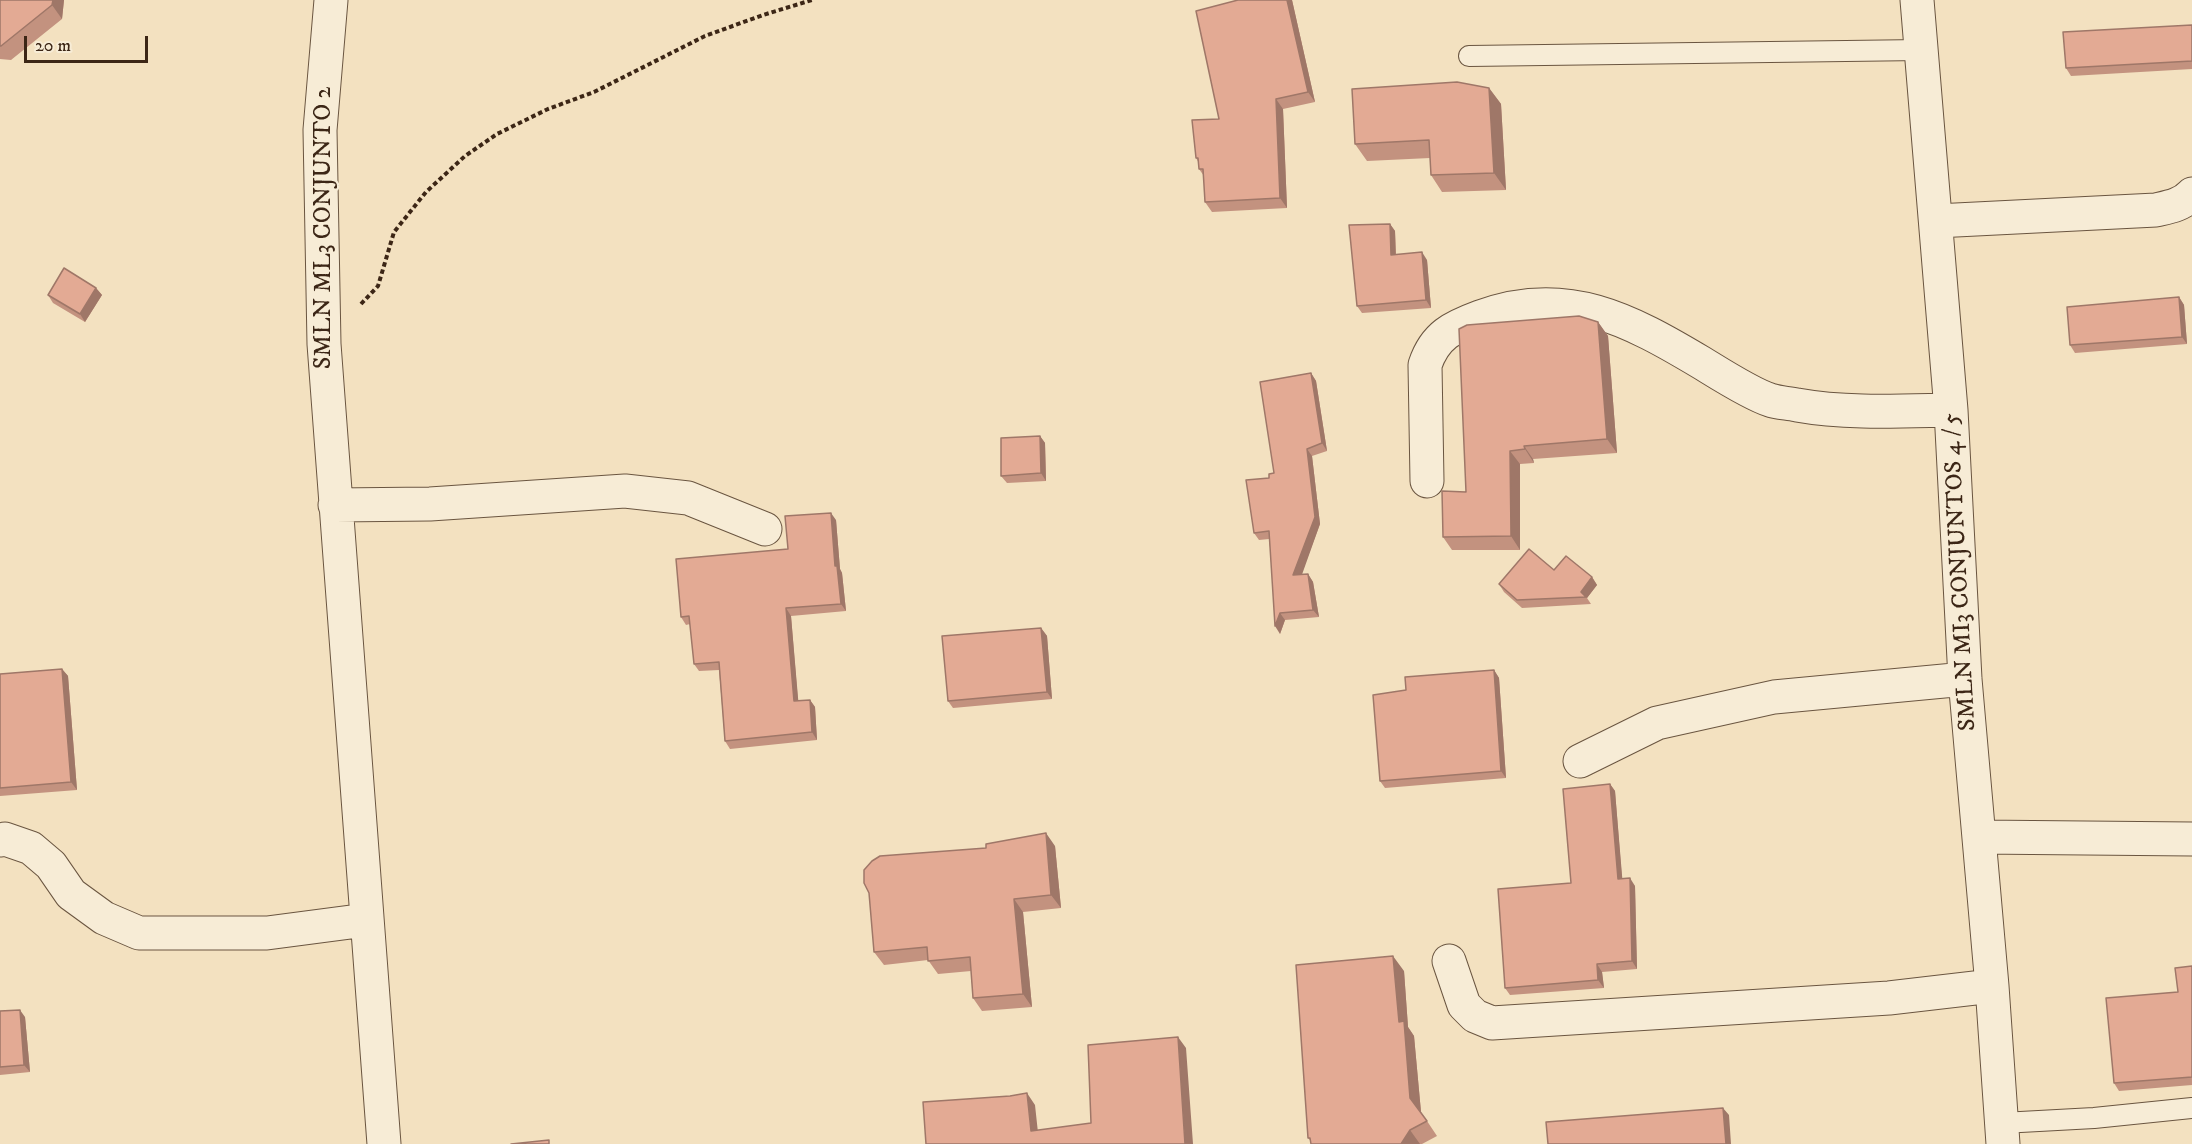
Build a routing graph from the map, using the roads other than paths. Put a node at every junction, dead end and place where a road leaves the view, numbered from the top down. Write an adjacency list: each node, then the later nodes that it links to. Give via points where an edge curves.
1 (331, 0): 9 (street, SMLN ML3 CONJUNTO 2, via 320,130 324,344)
2 (1917, 0): 3 (street, SMLN MI3 CONJUNTOS 4 / 5)
3 (1921, 50): 4 (lane); 6 (street, SMLN MI3 CONJUNTOS 4 / 5)
4 (1469, 56)
5 (2192, 194): 6 (street, via 2174,206 2156,210)
6 (1936, 222): 7 (street, SMLN MI3 CONJUNTOS 4 / 5)
7 (1951, 410): 8 (street, via 1861,411 1770,400 1616,317 1564,305 1499,310 1452,329 1430,350 1425,365); 11 (street, SMLN MI3 CONJUNTOS 4 / 5)
8 (1427, 481)
9 (335, 505): 10 (street, via 430,504 625,491 688,498); 16 (street, SMLN ML3 CONJUNTO 2)
10 (765, 529)
11 (1965, 679): 12 (street, via 1774,697 1657,723); 13 (street, SMLN MI3 CONJUNTOS 4 / 5)
12 (1580, 761)
13 (1979, 837): 14 (street); 18 (street, SMLN MI3 CONJUNTOS 4 / 5)
14 (2192, 839)
15 (0, 840): 16 (street, via 31,848 51,865 71,894 104,918 140,933 267,933)
16 (366, 920): 21 (street, SMLN ML3 CONJUNTO 2)
17 (1449, 960): 18 (street, via 1464,1005 1475,1016 1492,1023 1889,998)
18 (1992, 986): 20 (street, SMLN MI3 CONJUNTOS 4 / 5)
19 (2192, 1108): 20 (lane, via 2094,1118)
20 (2003, 1134)
21 (384, 1144)

